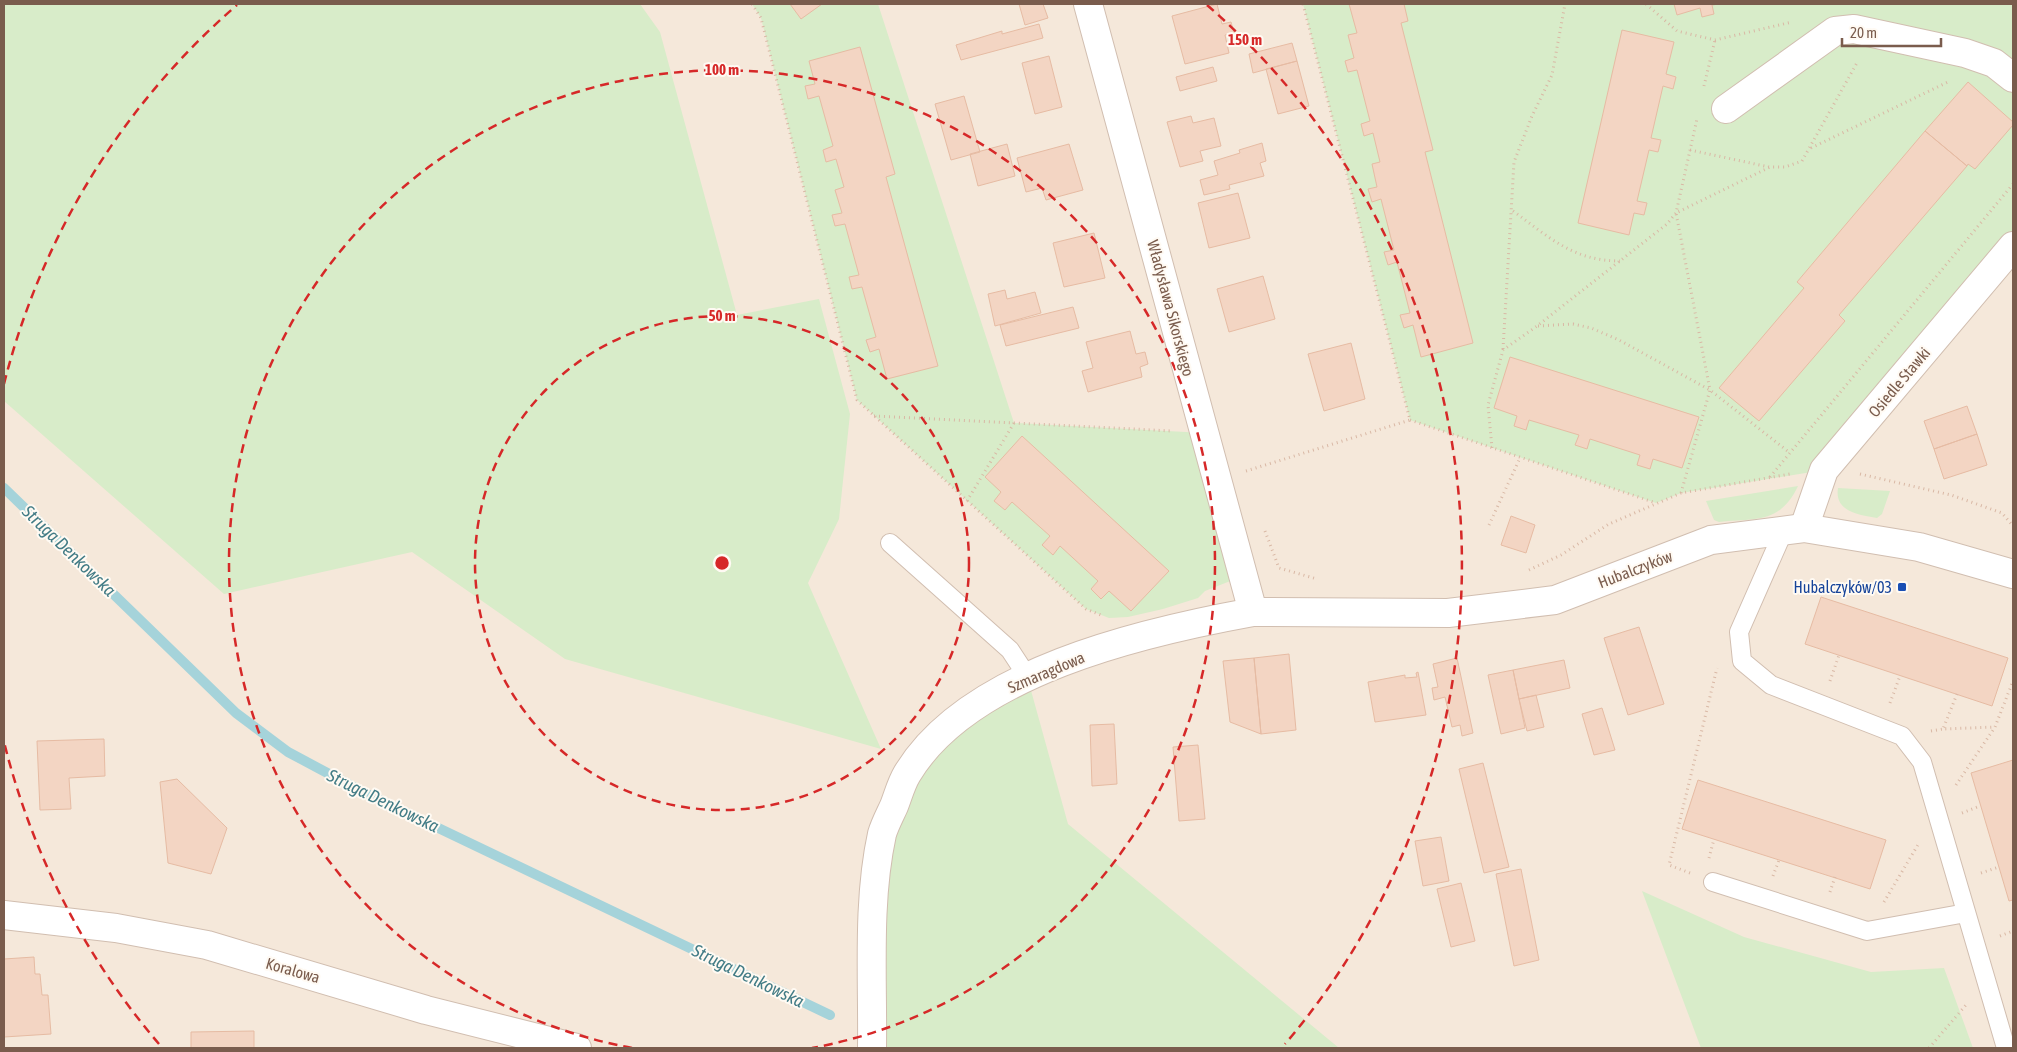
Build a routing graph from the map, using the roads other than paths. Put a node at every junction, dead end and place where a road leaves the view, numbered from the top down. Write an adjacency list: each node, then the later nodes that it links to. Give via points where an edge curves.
1 (1088, 4): 8 (street, Władysława Sikorskiego)
2 (2004, 70): 3 (street, via 1965,53 1854,29 1835,31)
3 (1726, 109)
4 (2013, 246): 5 (street, Osiedle Stawki, via 1824,470)
5 (1794, 529): 7 (street, Hubalczyków, via 1919,546); 8 (street, Hubalczyków, via 1711,540 1555,600 1448,613); 11 (lane, via 1738,632 1742,661 1771,685 1902,736 1922,762)
6 (890, 543): 9 (lane, via 1010,650)
7 (2013, 574)
8 (1253, 612): 9 (street, Szmaragdowa, via 1130,639)
9 (1027, 676): 14 (street, Szmaragdowa, via 981,702 938,736 906,774 883,832 874,889)
10 (1714, 882): 11 (lane, via 1867,931)
11 (1966, 913): 15 (lane)
12 (4, 915): 13 (street, Koralowa, via 116,928 207,945 426,1010)
13 (577, 1048)
14 (872, 1048)
15 (2006, 1048)

